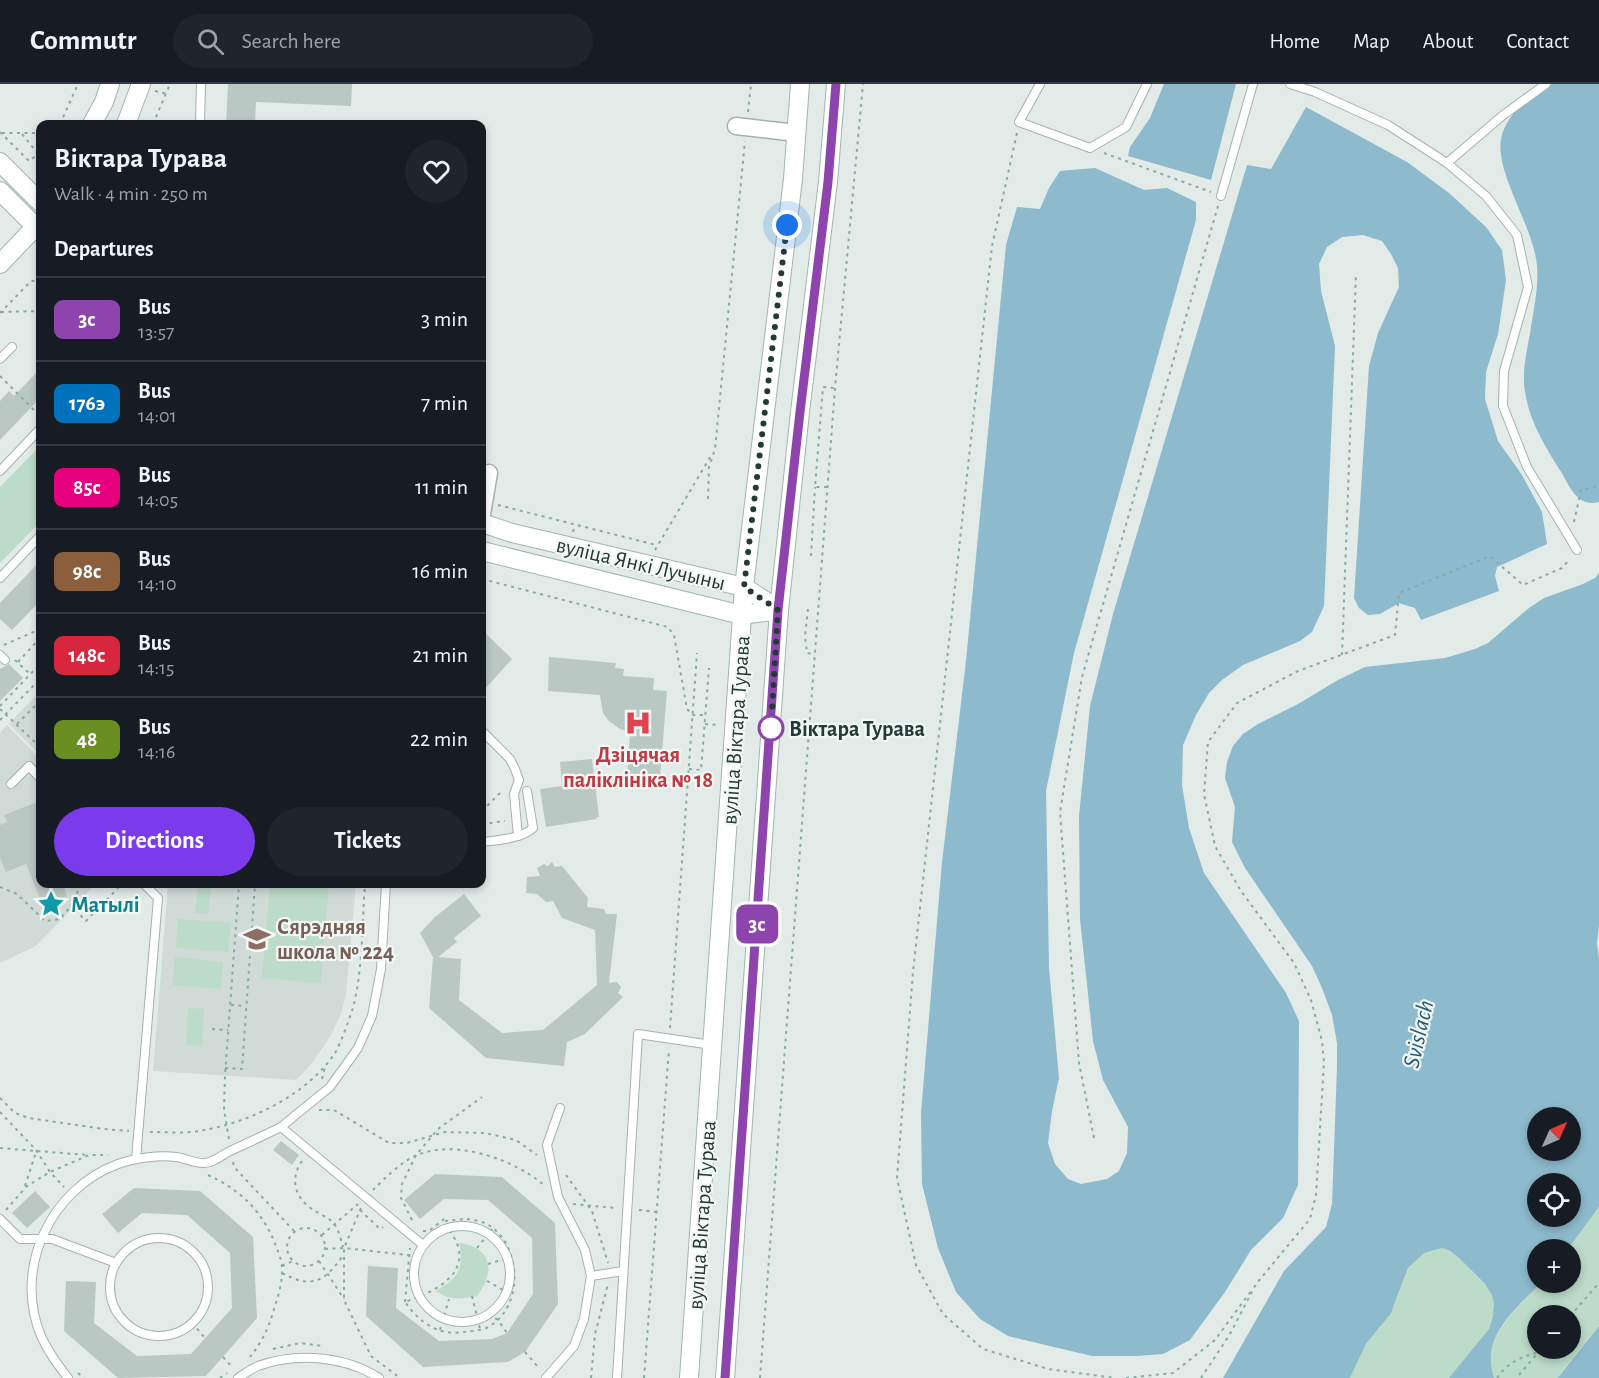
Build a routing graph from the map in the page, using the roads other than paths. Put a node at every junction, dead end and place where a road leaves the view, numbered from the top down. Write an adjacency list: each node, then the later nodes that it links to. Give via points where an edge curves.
1 (110, 84): 11 (main road)
2 (201, 84): 13 (lane)
3 (800, 84): 15 (main road, вуліца Віктара Турава)
4 (836, 84): 36 (main road, вуліца Віктара Турава)
5 (1040, 84): 6 (lane, via 1019,122 1090,148 1126,127)
6 (1147, 84)
7 (1253, 84): 19 (lane)
8 (1290, 84): 17 (lane, via 1388,125)
9 (1546, 84): 17 (lane)
10 (147, 87): 12 (main road)
11 (94, 120)
12 (128, 120)
13 (200, 120)
14 (741, 126): 15 (street)
15 (796, 133): 35 (main road, вуліца Віктара Турава)
16 (0, 162): 20 (main road)
17 (1447, 163): 32 (lane, via 1486,196 1517,234 1528,287 1504,371 1503,406 1527,467)
18 (0, 191): 21 (main road)
19 (1221, 196)
20 (36, 198)
21 (36, 223)
22 (36, 229): 23 (main road)
23 (0, 264)
24 (12, 347): 25 (lane)
25 (0, 359)
26 (36, 433): 27 (lane)
27 (0, 471)
28 (489, 473): 29 (street)
29 (488, 509)
30 (486, 524): 35 (main road, вуліца Янкі Лучыны)
31 (36, 540): 34 (lane)
32 (1577, 550)
33 (486, 552): 37 (main road, вуліца Янкі Лучыны)
34 (0, 578)
35 (744, 587): 36 (main road, вуліца Янкі Лучыны); 37 (main road, вуліца Віктара Турава)
36 (778, 610): 37 (main road, вуліца Янкі Лучыны); 62 (main road, вуліца Віктара Турава)
37 (742, 615): 46 (main road, вуліца Віктара Турава)
38 (486, 736): 42 (lane, via 510,759 519,780 514,794)
39 (36, 773): 40 (lane, via 29,766)
40 (11, 784)
41 (527, 791): 42 (lane, via 533,828)
42 (518, 836): 43 (lane)
43 (486, 841)
44 (151, 888): 49 (lane, via 158,898)
45 (386, 888): 48 (lane, via 381,969 372,1016 358,1048 330,1087)
46 (713, 1045): 54 (lane, via 638,1034); 61 (main road, вуліца Віктара Турава)
47 (560, 1107): 55 (lane, via 547,1145 558,1197 585,1250)
48 (281, 1127): 49 (lane, via 205,1164 177,1157); 52 (lane)
49 (136, 1158): 51 (lane, via 97,1174 70,1194)
50 (0, 1218): 51 (lane, via 20,1239)
51 (41, 1239): 53 (lane, via 51,1239); 56 (lane, via 32,1274 34,1313 51,1356)
52 (423, 1245): 52 (lane, via 446,1224 490,1231 509,1258 510,1293 497,1308 478,1319 464,1322 444,1318 427,1308 414,1284 414,1256)
53 (117, 1263): 53 (lane, via 134,1244 148,1238 180,1242 194,1251 203,1264 208,1296 202,1311 178,1332 162,1336 131,1327 119,1316 112,1301 110,1285)
54 (623, 1271): 55 (lane); 60 (lane)
55 (591, 1276): 59 (lane, via 584,1319 574,1346)
56 (68, 1378)
57 (238, 1378): 58 (lane, via 256,1367 283,1359 306,1358 335,1360)
58 (379, 1378)
59 (547, 1378)
60 (617, 1378)
61 (689, 1378)
62 (725, 1378)

